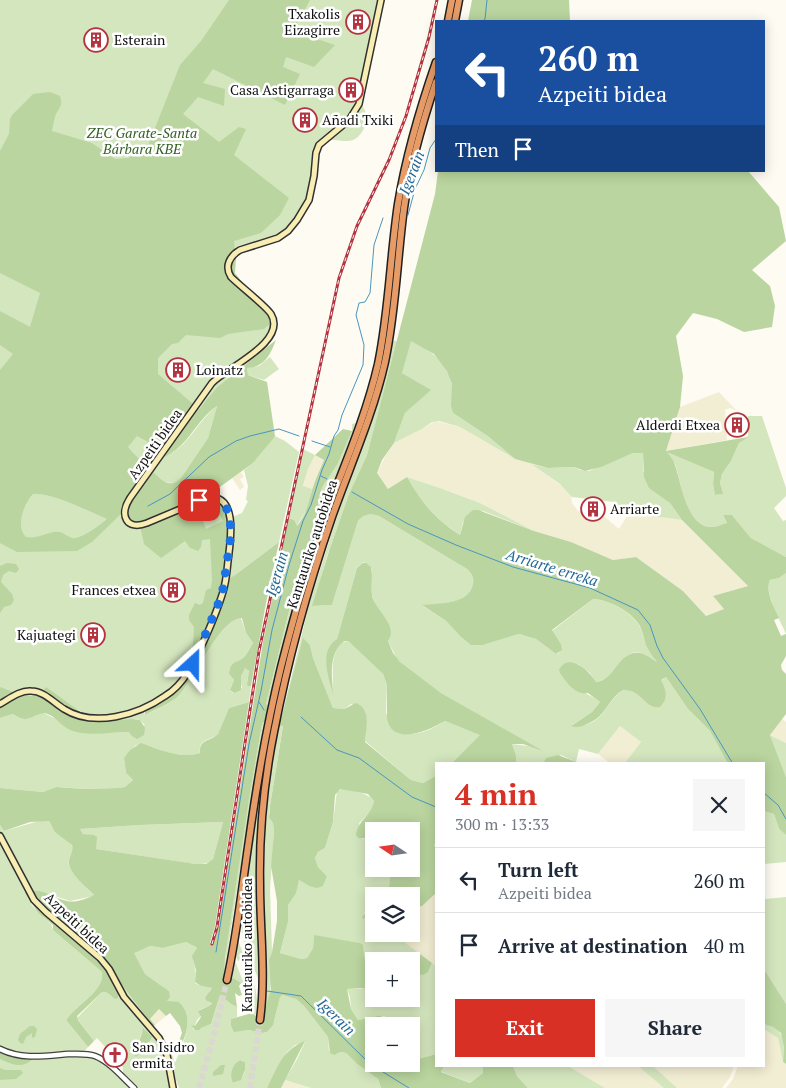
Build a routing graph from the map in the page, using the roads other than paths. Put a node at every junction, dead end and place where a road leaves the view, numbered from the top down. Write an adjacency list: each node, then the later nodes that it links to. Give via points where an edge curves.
1 (381, 0): 8 (main road, Azpeiti bidea, via 359,104 349,120 319,145 309,200 297,220 278,238 240,250 229,261 227,272 271,314 274,326 270,337 212,383 124,508 126,520 137,526 208,497 218,498 227,509 231,536 224,590 190,669 164,697 139,710 115,716 79,716 31,691 21,692)
2 (452, 0): 4 (highway)
3 (458, 0): 5 (highway)
4 (448, 20)
5 (454, 20)
6 (435, 65): 10 (highway, Kantauriko autobidea, via 416,121 402,181 388,305 374,378 308,571 273,701)
7 (435, 85): 11 (highway, Kantauriko autobidea, via 408,182 395,308 381,377 308,593 273,734 260,840)
8 (0, 704)
9 (0, 836): 14 (main road, Azpeiti bidea, via 36,902 99,957 124,997 158,1037 165,1050)
10 (227, 980)
11 (260, 1020)
12 (0, 1049): 13 (street, via 27,1056 93,1056)
13 (134, 1088)
14 (175, 1088)

